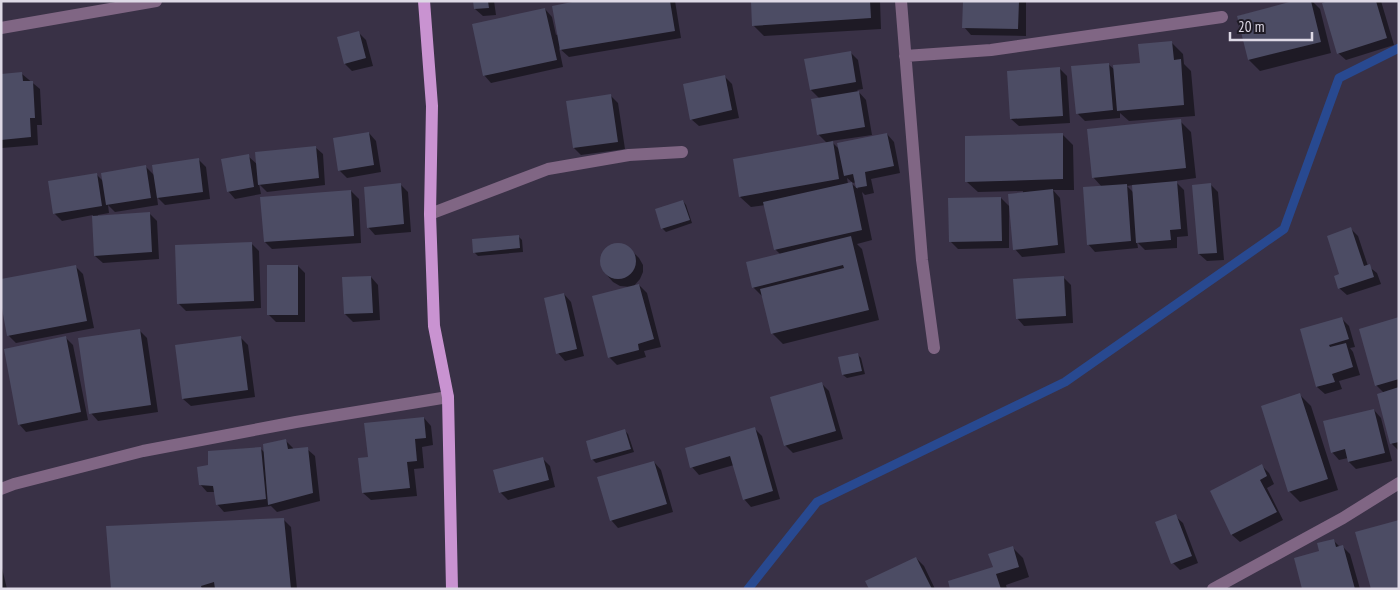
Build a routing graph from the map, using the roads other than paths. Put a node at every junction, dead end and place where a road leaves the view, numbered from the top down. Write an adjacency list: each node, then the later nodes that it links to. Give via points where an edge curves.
1 (156, 1): 5 (street)
2 (424, 1): 8 (main road, via 432,106)
3 (901, 1): 6 (street)
4 (1222, 17): 6 (street, via 991,50)
5 (1, 28)
6 (905, 56): 9 (street, via 922,260)
7 (682, 152): 8 (street, via 628,155 548,169)
8 (430, 214): 10 (main road, via 434,326)
9 (934, 348)
10 (448, 397): 12 (street, via 143,451); 13 (main road)
11 (1399, 483): 14 (street, via 1343,518)
12 (1, 489)
13 (452, 589)
14 (1214, 589)

